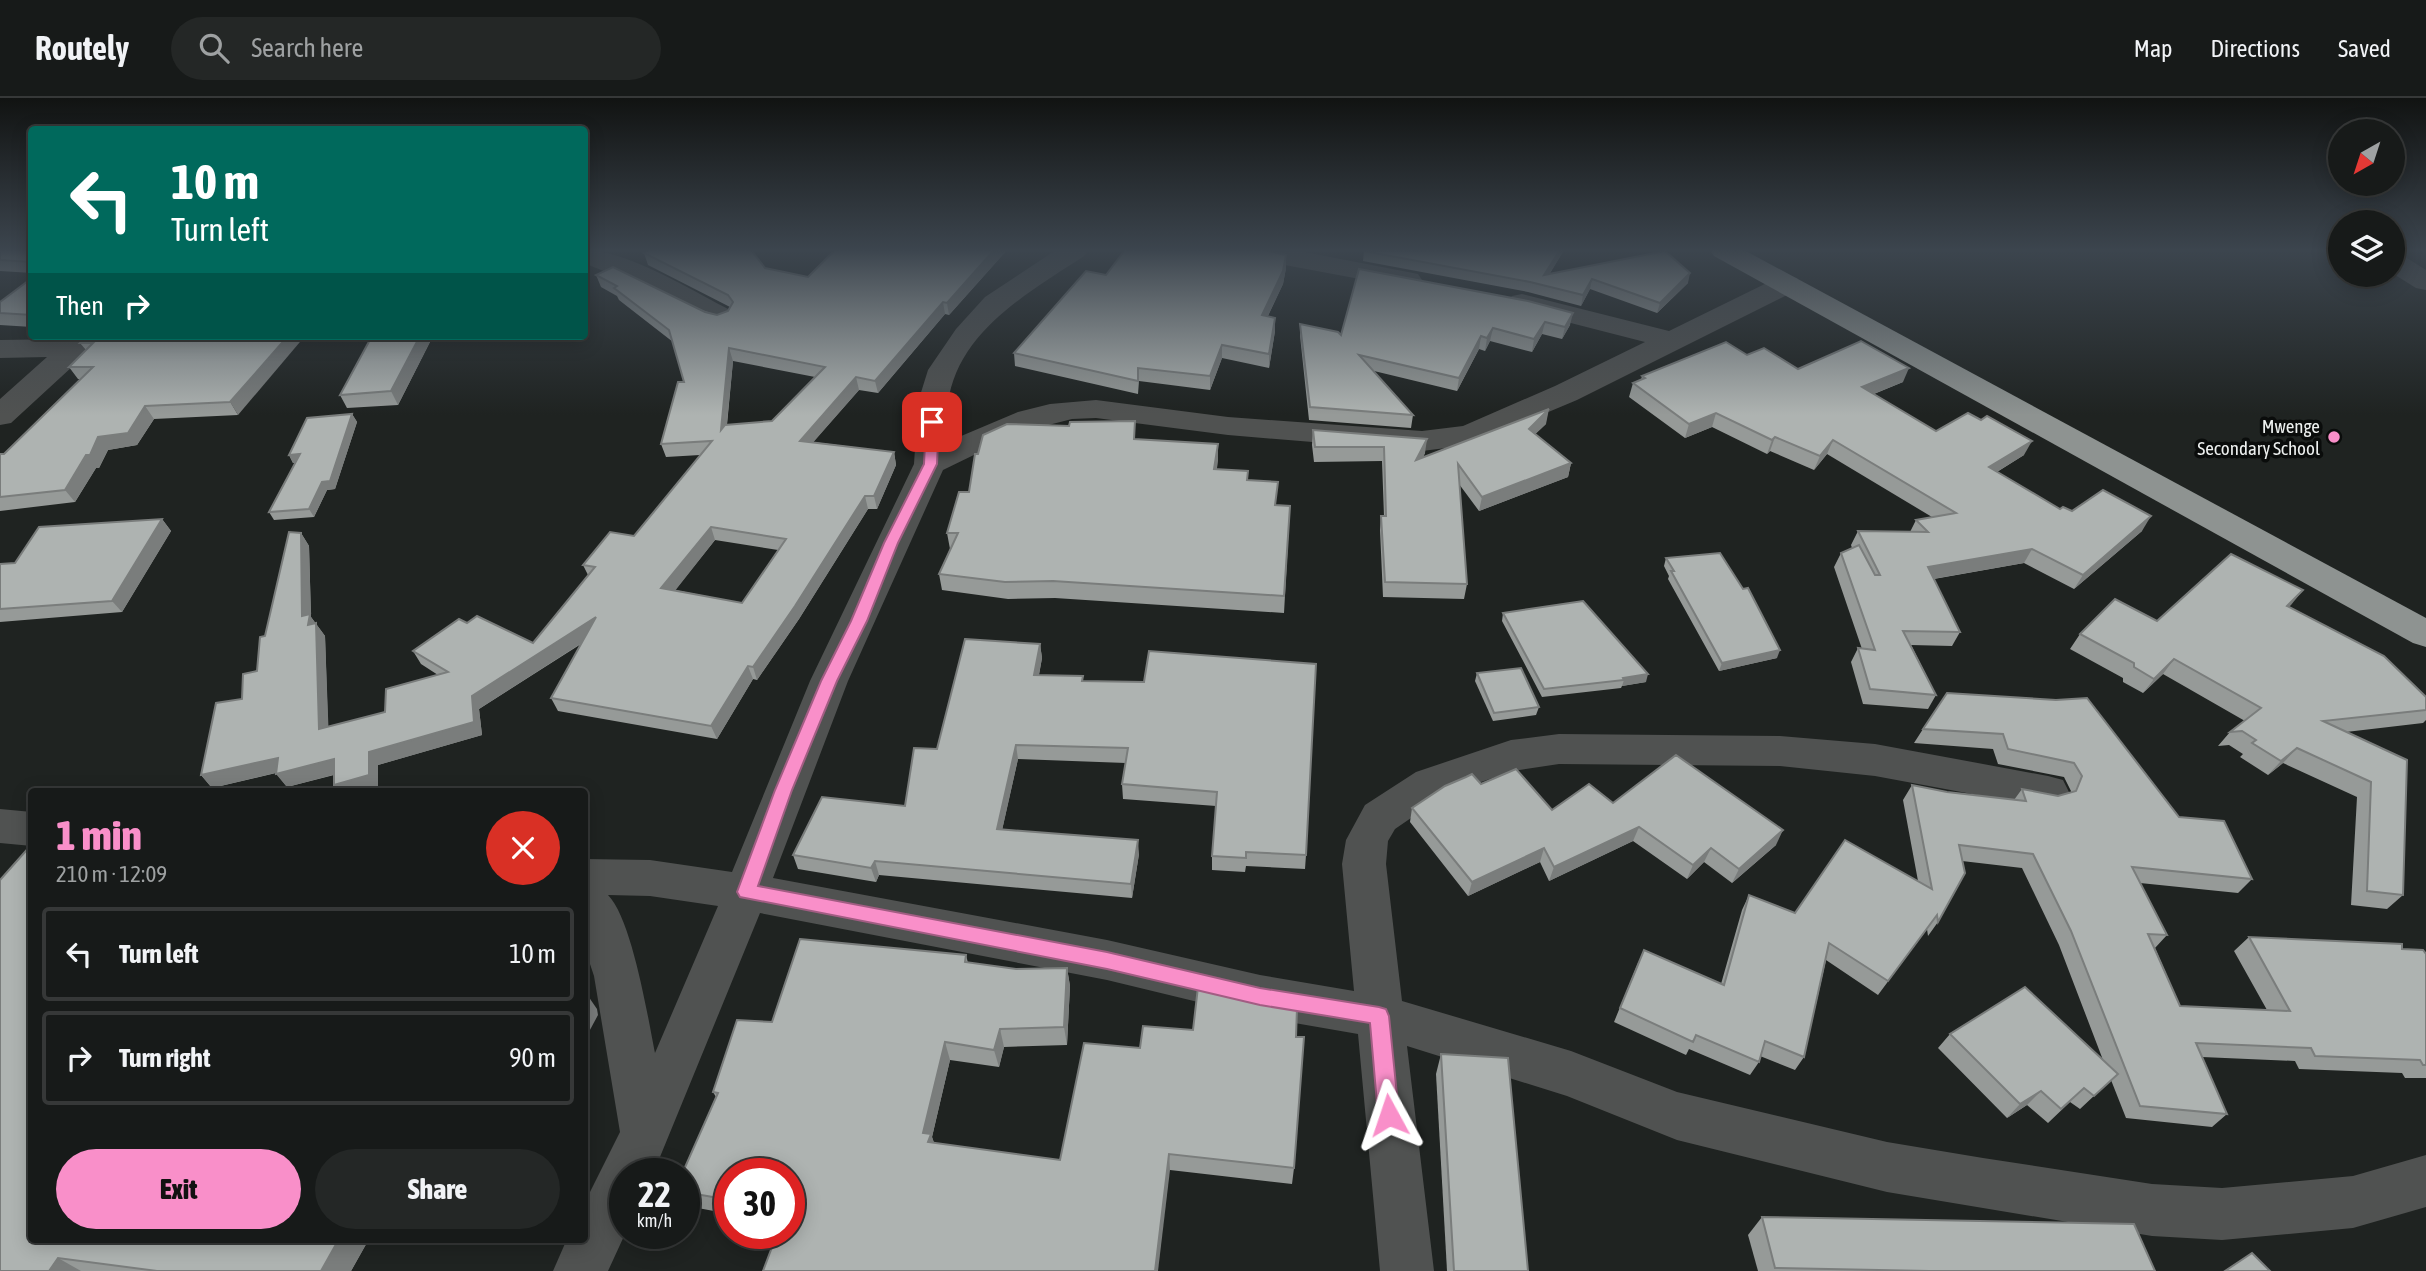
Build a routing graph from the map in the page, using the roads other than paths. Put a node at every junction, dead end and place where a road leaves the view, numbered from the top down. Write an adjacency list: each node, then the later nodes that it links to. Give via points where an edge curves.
1 (698, 305): 6 (street)
2 (993, 305): 11 (street, via 943,370 933,402)
3 (1527, 305): 7 (street)
4 (1746, 305): 7 (street)
5 (1825, 305): 12 (highway)
6 (720, 316)
7 (1674, 341): 11 (street, via 1470,435 1422,441 1076,409 1001,426)
8 (82, 342): 9 (street); 10 (street)
9 (0, 349)
10 (0, 416)
11 (930, 464): 17 (street, via 829,681)
12 (2421, 630)
13 (2048, 792): 19 (street, via 1875,760 1780,751 1559,749 1500,759 1431,783 1380,817 1367,840 1364,864)
14 (0, 826): 15 (street)
15 (28, 830)
16 (588, 877): 17 (street, via 650,878)
17 (747, 892): 19 (street); 21 (street)
18 (588, 905): 20 (street, via 596,912 617,976)
19 (1379, 1016): 22 (street, via 1571,1074 1677,1116 1887,1167 1996,1186 2152,1210 2222,1214 2353,1202); 25 (street)
20 (632, 1158)
21 (634, 1158)
22 (2426, 1181)
23 (609, 1210): 24 (street)
24 (580, 1271)
25 (1407, 1271)

